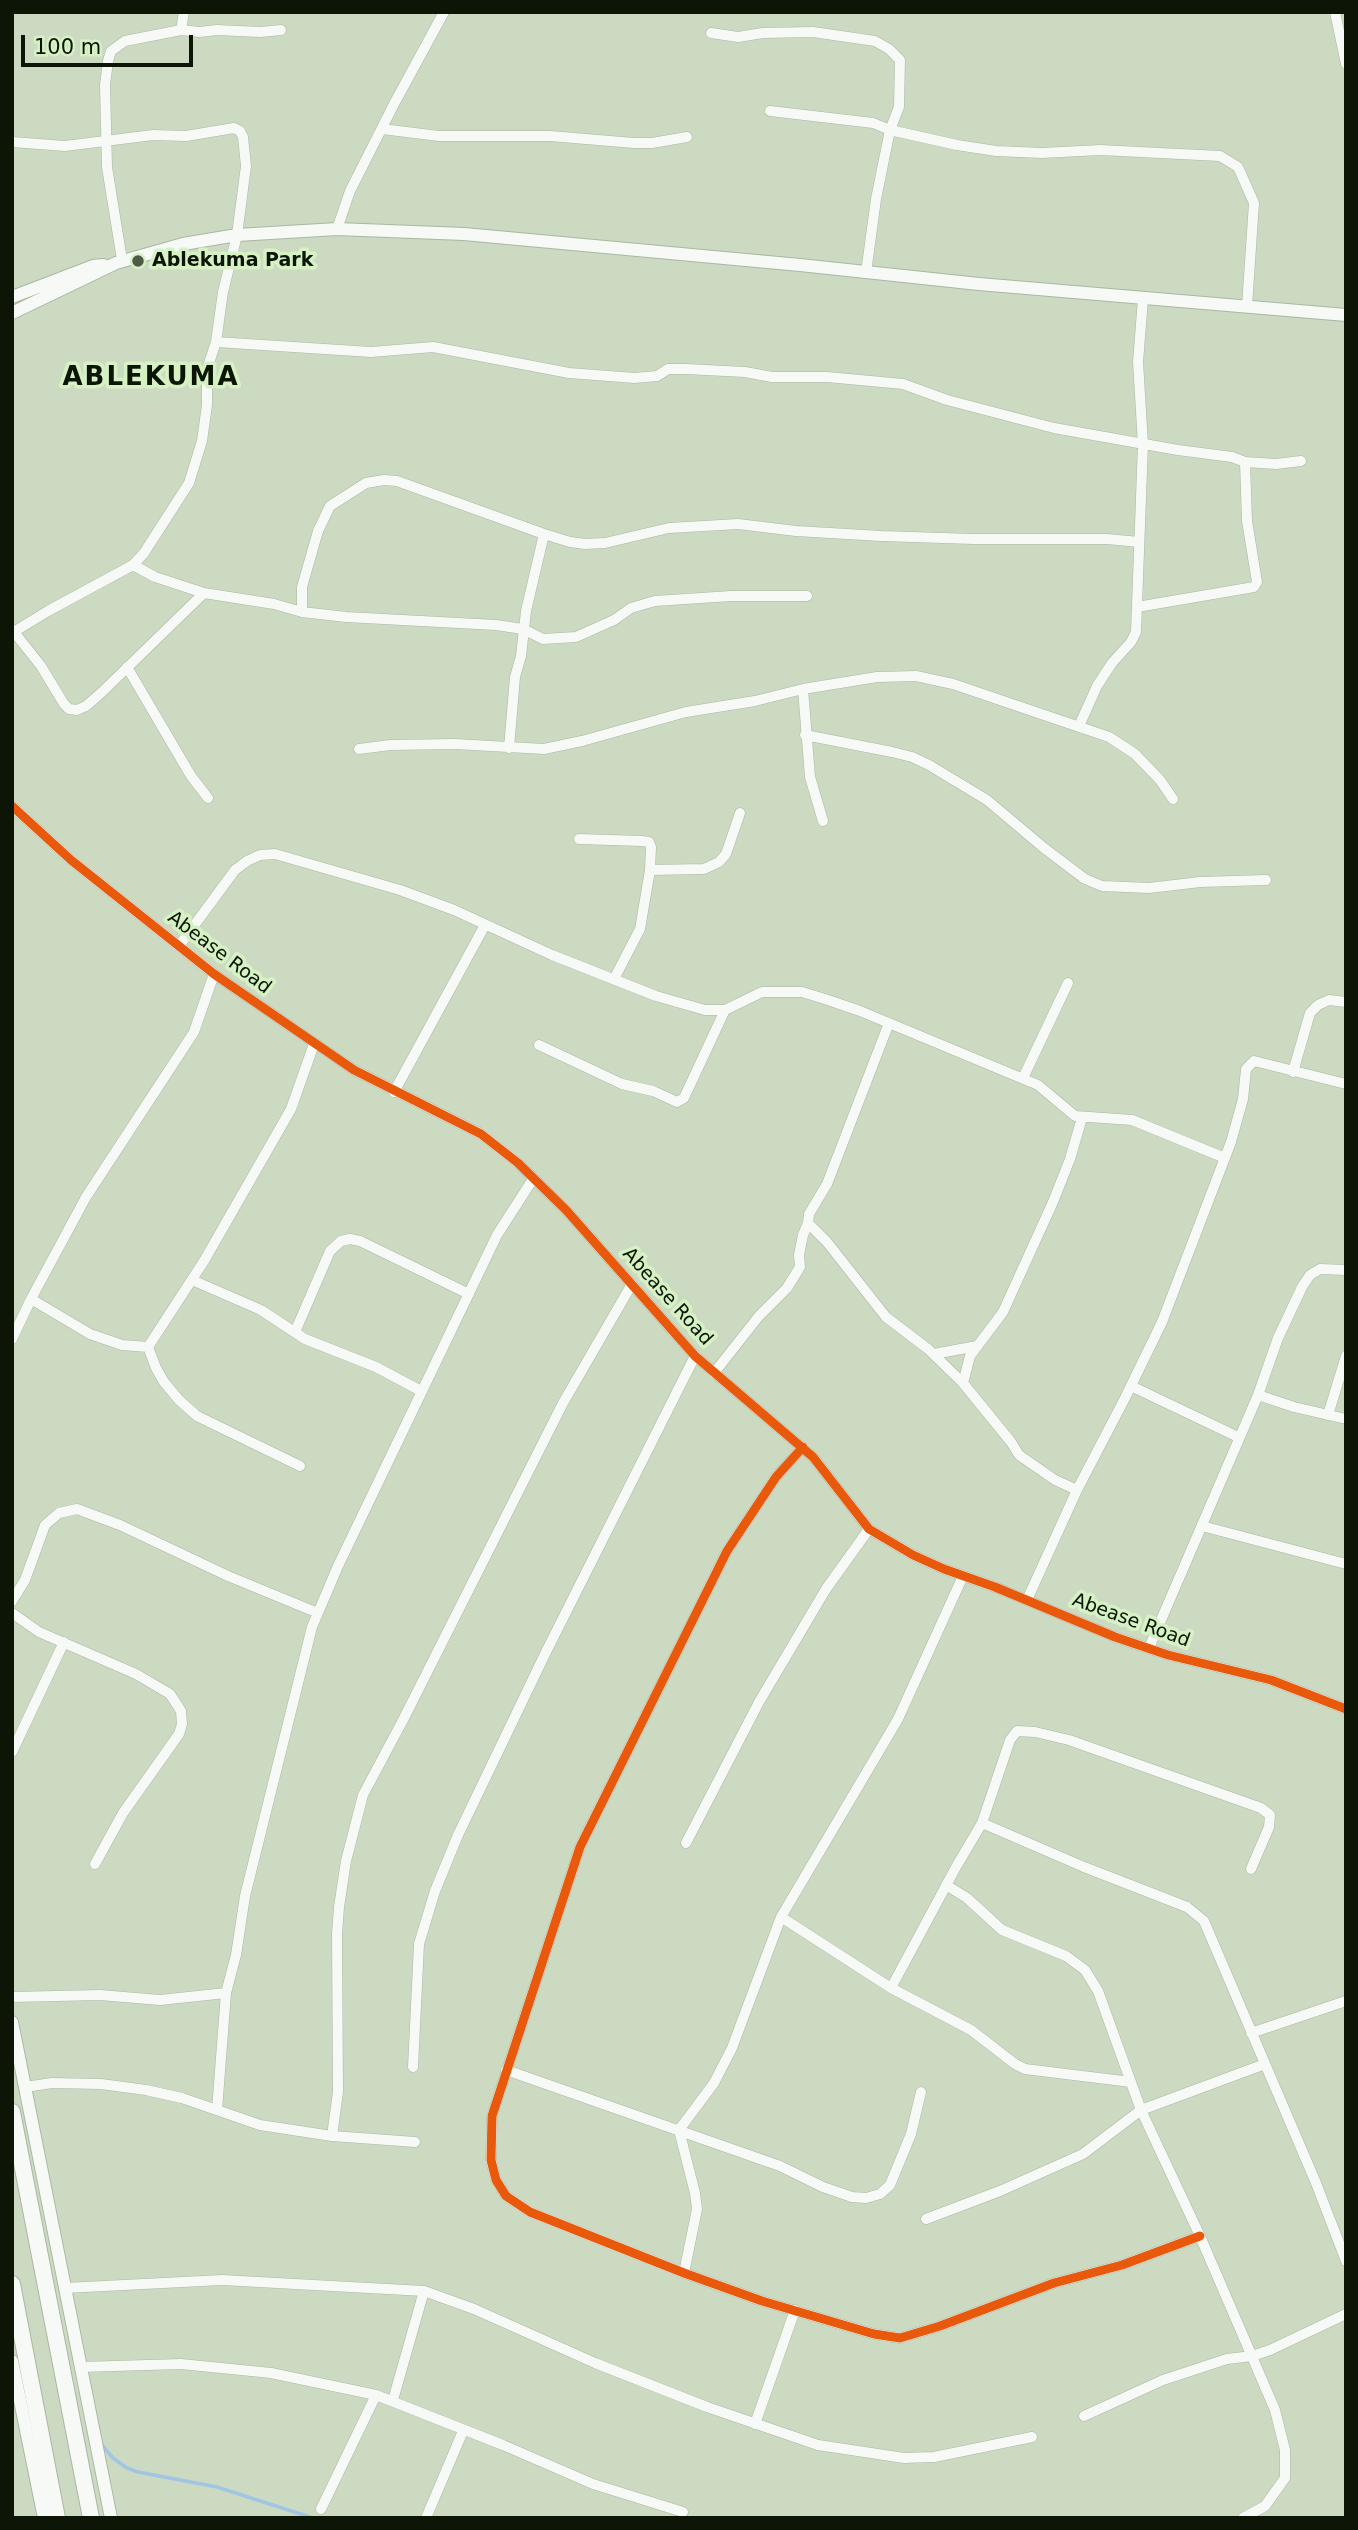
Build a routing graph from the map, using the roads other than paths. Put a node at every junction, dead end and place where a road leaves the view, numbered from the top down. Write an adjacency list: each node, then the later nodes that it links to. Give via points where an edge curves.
1 (184, 12): 4 (street)
2 (444, 12): 9 (street)
3 (1335, 12): 7 (street)
4 (181, 30): 5 (street); 12 (street, via 125,41 111,51)
5 (281, 30)
6 (711, 33): 10 (street, via 738,37 813,32 875,41 900,61 899,107)
7 (1346, 62)
8 (770, 111): 10 (street, via 848,119)
9 (382, 129): 11 (street, via 439,136 550,135 634,143); 14 (street, via 350,191)
10 (891, 130): 17 (street); 20 (street, via 996,150 1220,156 1238,167 1254,203)
11 (687, 137)
12 (107, 140): 13 (street, via 65,146); 15 (street, via 240,131 246,166); 16 (street)
13 (12, 142)
14 (337, 229): 15 (street); 17 (street, via 464,234)
15 (237, 235): 16 (street); 23 (street)
16 (116, 263): 18 (street, via 93,266); 21 (street)
17 (866, 273): 19 (street)
18 (12, 297)
19 (1143, 299): 20 (street); 24 (street, via 1138,362)
20 (1247, 306): 22 (street)
21 (12, 313)
22 (1346, 316)
23 (216, 342): 24 (street, via 371,352 433,347 569,373 646,379 668,369 686,369 903,384 1017,420); 29 (street, via 206,369 202,440 189,483)
24 (1143, 444): 26 (street); 28 (street)
25 (1301, 461): 26 (street)
26 (1245, 462): 32 (street, via 1254,587)
27 (544, 534): 28 (street, via 570,542 605,543 669,528 738,524 880,536); 33 (street, via 397,481 366,483 330,506 302,587); 34 (street)
28 (1139, 542): 32 (street)
29 (133, 565): 30 (street, via 156,578); 35 (street)
30 (204, 593): 33 (street); 36 (street)
31 (807, 596): 34 (street, via 645,603 565,639 543,639)
32 (1137, 607): 38 (street, via 1136,632 1097,686)
33 (302, 612): 34 (street)
34 (523, 629): 40 (street)
35 (13, 633): 36 (street, via 69,709 86,706)
36 (127, 667): 42 (street)
37 (803, 689): 38 (street, via 916,676); 39 (street); 40 (street, via 686,712 569,744)
38 (1079, 726): 43 (street, via 1128,748)
39 (805, 735): 46 (street, via 810,777); 49 (street, via 892,752 929,765 987,800 1044,848 1102,887)
40 (509, 748): 41 (street, via 428,744)
41 (359, 749)
42 (208, 798)
43 (1173, 799)
44 (12, 806): 51 (street, Abease Road)
45 (740, 813): 48 (street, via 719,862 705,869)
46 (823, 821)
47 (579, 839): 48 (street, via 649,842)
48 (650, 870): 53 (street, via 638,936)
49 (1266, 880)
50 (485, 925): 51 (street, via 400,890 275,854 247,860 235,870); 53 (street); 63 (street)
51 (178, 946): 52 (street, Abease Road)
52 (214, 974): 58 (street, Abease Road); 72 (street, via 194,1032 86,1197)
53 (614, 979): 56 (street, via 678,1003)
54 (1068, 983): 61 (street)
55 (1346, 1002): 60 (street, via 1329,1000 1310,1013)
56 (725, 1010): 57 (street, via 762,992 796,992); 59 (street, via 684,1098 677,1102 622,1084)
57 (889, 1023): 61 (street); 67 (street)
58 (314, 1044): 63 (street, Abease Road); 69 (street, via 291,1109)
59 (539, 1045)
60 (1293, 1072): 62 (street); 65 (street, via 1254,1061 1246,1069 1243,1099)
61 (1023, 1078): 64 (street)
62 (1346, 1084)
63 (394, 1092): 66 (street, Abease Road, via 481,1135)
64 (1082, 1118): 65 (street, via 1132,1120); 75 (street, via 1062,1180 1009,1300)
65 (1225, 1158): 82 (street, via 1162,1322)
66 (533, 1179): 70 (street, Abease Road); 71 (street, via 497,1235)
67 (808, 1223): 77 (street, via 886,1317); 80 (street, via 800,1267 787,1288 758,1316)
68 (1346, 1270): 84 (street, via 1320,1269 1306,1281 1278,1338)
69 (192, 1280): 73 (street, via 247,1303); 76 (street)
70 (632, 1284): 78 (street, Abease Road); 125 (street, via 563,1403 363,1795 346,1861 338,1921 338,2092)
71 (469, 1294): 73 (street, via 350,1239 330,1251); 83 (street)
72 (31, 1299): 74 (street); 76 (street, via 90,1334 122,1345)
73 (295, 1332): 83 (street)
74 (12, 1339)
75 (977, 1346): 77 (street); 81 (street)
76 (148, 1347): 89 (street, via 164,1382 197,1416)
77 (934, 1354): 81 (street)
78 (695, 1356): 80 (street, Abease Road); 116 (street, via 545,1654 435,1891 419,1944)
79 (1346, 1356): 85 (street)
80 (714, 1373): 88 (street, Abease Road)
81 (963, 1382): 90 (street, via 1019,1455)
82 (1131, 1386): 87 (street); 90 (street)
83 (421, 1391): 98 (street)
84 (1258, 1395): 85 (street); 87 (street)
85 (1328, 1415): 86 (street)
86 (1346, 1419)
87 (1238, 1437): 91 (street)
88 (803, 1447): 92 (street, Abease Road); 117 (street, via 776,1477 727,1551 580,1846)
89 (300, 1466)
90 (1077, 1490): 95 (street)
91 (1202, 1526): 93 (street); 100 (street)
92 (869, 1529): 94 (street, Abease Road, via 913,1555); 104 (street, via 826,1589 759,1702)
93 (1346, 1564)
94 (963, 1576): 95 (street, Abease Road); 108 (street, via 898,1719)
95 (1027, 1600): 100 (street, Abease Road)
96 (12, 1601): 98 (street, via 25,1580 45,1525 59,1513 77,1509)
97 (12, 1613): 99 (street)
98 (318, 1613): 110 (street, via 245,1896)
99 (64, 1642): 102 (street); 105 (street, via 170,1694 181,1711 178,1734 123,1813)
100 (1149, 1648): 101 (street, Abease Road, via 1271,1680)
101 (1346, 1709)
102 (12, 1752)
103 (982, 1823): 106 (street, via 1010,1740 1017,1731 1035,1732 1261,1808 1270,1815 1269,1826); 107 (street); 114 (street, via 1198,1914)
104 (686, 1843)
105 (95, 1864)
106 (1251, 1869)
107 (946, 1885): 109 (street); 118 (street, via 1002,1930 1066,1956 1085,1970 1098,1992)
108 (781, 1917): 109 (street); 124 (street, via 732,2048)
109 (891, 1988): 118 (street, via 971,2030 1025,2068)
110 (226, 1993): 111 (street, via 160,2000 100,1995); 121 (street)
111 (12, 1997)
112 (1346, 2001): 114 (street)
113 (12, 2022): 119 (street)
114 (1251, 2033): 115 (street)
115 (1265, 2064): 122 (street); 129 (street)
116 (413, 2067)
117 (506, 2070): 124 (street); 130 (street, via 492,2116 491,2161 506,2196 530,2212)
118 (1131, 2082): 122 (street)
119 (25, 2087): 121 (street, via 102,2084 182,2098); 132 (street)
120 (921, 2092): 124 (street, via 911,2134 890,2185 866,2198 832,2190)
121 (217, 2110): 125 (street, via 260,2125)
122 (1141, 2110): 127 (street, via 1083,2154); 128 (street)
123 (12, 2112): 149 (main road)
124 (679, 2130): 130 (street, via 697,2209)
125 (332, 2136): 126 (street)
126 (415, 2142)
127 (926, 2219)
128 (1200, 2236): 134 (street, via 900,2338); 136 (street)
129 (1346, 2261)
130 (684, 2273): 134 (street)
131 (12, 2284): 148 (main road)
132 (65, 2288): 133 (street, via 222,2280); 138 (street)
133 (425, 2291): 140 (street); 142 (street)
134 (795, 2310): 142 (street)
135 (1346, 2314): 136 (street)
136 (1251, 2356): 141 (street, via 1227,2359 1163,2381); 152 (street, via 1280,2430 1285,2477 1265,2507)
137 (12, 2361): 147 (street)
138 (80, 2367): 139 (street, via 203,2366 271,2373); 150 (street)
139 (376, 2395): 140 (street); 145 (street)
140 (393, 2400): 143 (street)
141 (1084, 2416)
142 (755, 2424): 144 (street, via 818,2445 904,2458 934,2457)
143 (463, 2431): 146 (street, via 593,2484); 151 (street)
144 (1032, 2437)
145 (321, 2509)
146 (683, 2512)
147 (44, 2518)
148 (57, 2518)
149 (91, 2518)
150 (111, 2518)
151 (426, 2518)
152 (1243, 2518)

